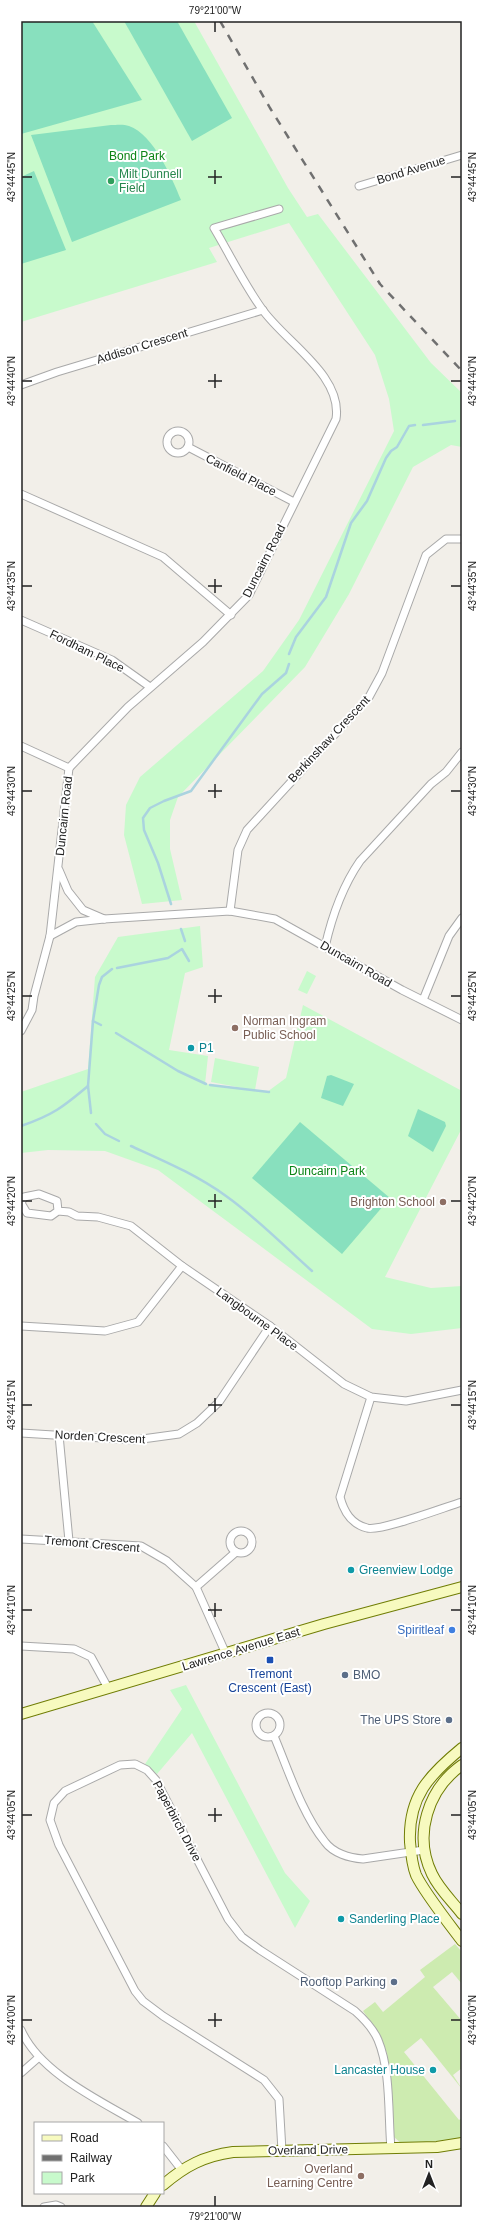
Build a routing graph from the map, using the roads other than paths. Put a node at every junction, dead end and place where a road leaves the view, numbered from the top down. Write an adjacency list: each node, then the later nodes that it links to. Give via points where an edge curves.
1 (462, 154): 2 (street, Bond Avenue)
2 (359, 186)
3 (279, 209): 4 (street, Duncairn Road, via 214,228)
4 (263, 310): 5 (street, Addison Crescent, via 56,372); 8 (street, Duncairn Road, via 315,366 328,382 336,399 336,419)
5 (21, 385)
6 (188, 448): 8 (street, Canfield Place)
7 (21, 494): 10 (street, via 163,557)
8 (294, 502): 10 (street, Duncairn Road, via 249,595)
9 (462, 539): 17 (street, Berkinshaw Crescent, via 446,539 426,555 382,673 369,697 247,830 238,850)
10 (231, 615): 12 (street, Duncairn Road)
11 (21, 620): 12 (street, Fordham Place, via 112,660)
12 (150, 687): 15 (street, Duncairn Road, via 94,739)
13 (21, 746): 15 (street)
14 (462, 752): 21 (street, via 352,873 338,902)
15 (69, 768): 16 (street, Duncairn Road)
16 (59, 870): 19 (street, Duncairn Road, via 68,891 83,910); 20 (street, Duncairn Road)
17 (230, 910): 19 (street, Duncairn Road); 21 (street, Duncairn Road, via 275,919)
18 (462, 918): 22 (street, via 449,936)
19 (104, 919): 20 (street, Duncairn Road, via 76,922)
20 (50, 936): 24 (street, via 32,1010)
21 (325, 947): 22 (street, Duncairn Road)
22 (424, 1000): 23 (street, Duncairn Road)
23 (462, 1020)
24 (21, 1031)
25 (58, 1211): 25 (street, Langbourne Place, via 57,1201 39,1194 24,1197 21,1203 27,1213 50,1216); 26 (street, Langbourne Place, via 77,1216 98,1216 131,1226)
26 (182, 1266): 27 (street, via 138,1322 105,1331); 28 (street, Langbourne Place)
27 (21, 1326)
28 (270, 1326): 30 (street, Langbourne Place, via 344,1384); 32 (street, Norden Crescent, via 219,1402 201,1420 178,1434 135,1440)
29 (462, 1390): 30 (street, Langbourne Place, via 406,1401)
30 (371, 1397): 33 (street, via 340,1498 343,1510 351,1520 367,1529 382,1527)
31 (21, 1433): 32 (street, Norden Crescent)
32 (59, 1435): 35 (street)
33 (462, 1502)
34 (21, 1539): 35 (street, Tremont Crescent)
35 (69, 1541): 37 (street, Tremont Crescent, via 141,1546 167,1561)
36 (236, 1552): 37 (street)
37 (196, 1587): 40 (street, Tremont Crescent)
38 (462, 1587): 40 (street, Lawrence Avenue East, via 324,1624)
39 (21, 1646): 41 (street, via 74,1649 91,1657)
40 (226, 1654): 41 (street, Lawrence Avenue East)
41 (108, 1688): 42 (street, Lawrence Avenue East)
42 (21, 1714)
43 (274, 1736): 49 (street, via 302,1803 325,1842 336,1852 354,1858)
44 (462, 1748): 46 (street, via 428,1779)
45 (462, 1765): 47 (street, via 439,1786)
46 (414, 1807): 47 (street); 49 (street, via 410,1829)
47 (429, 1807): 48 (street)
48 (424, 1850): 49 (street); 50 (street, via 435,1880)
49 (411, 1852): 51 (street, via 417,1877)
50 (462, 1914)
51 (461, 1937)
52 (21, 2030): 53 (street)
53 (38, 2058): 54 (street); 55 (street, via 88,2094)
54 (21, 2073)
55 (136, 2122)
56 (462, 2143): 58 (street, Overland Drive, via 446,2147)
57 (164, 2147): 60 (street)
58 (390, 2149): 59 (street, Overland Drive); 59 (street, Paperbirch Drive, via 383,2054 377,2038 355,2011 242,1937 228,1919 156,1780 135,1764 120,1764 65,1791 54,1803 50,1820 52,1826 59,1845 135,1991 143,2001 163,2016 264,2080 274,2089 279,2099)
59 (282, 2151): 60 (street, Overland Drive, via 220,2154)
60 (181, 2169): 61 (street, Overland Drive)
61 (164, 2183)
62 (154, 2194): 65 (street)
63 (44, 2207): 64 (street)
64 (61, 2207)
65 (146, 2207)

